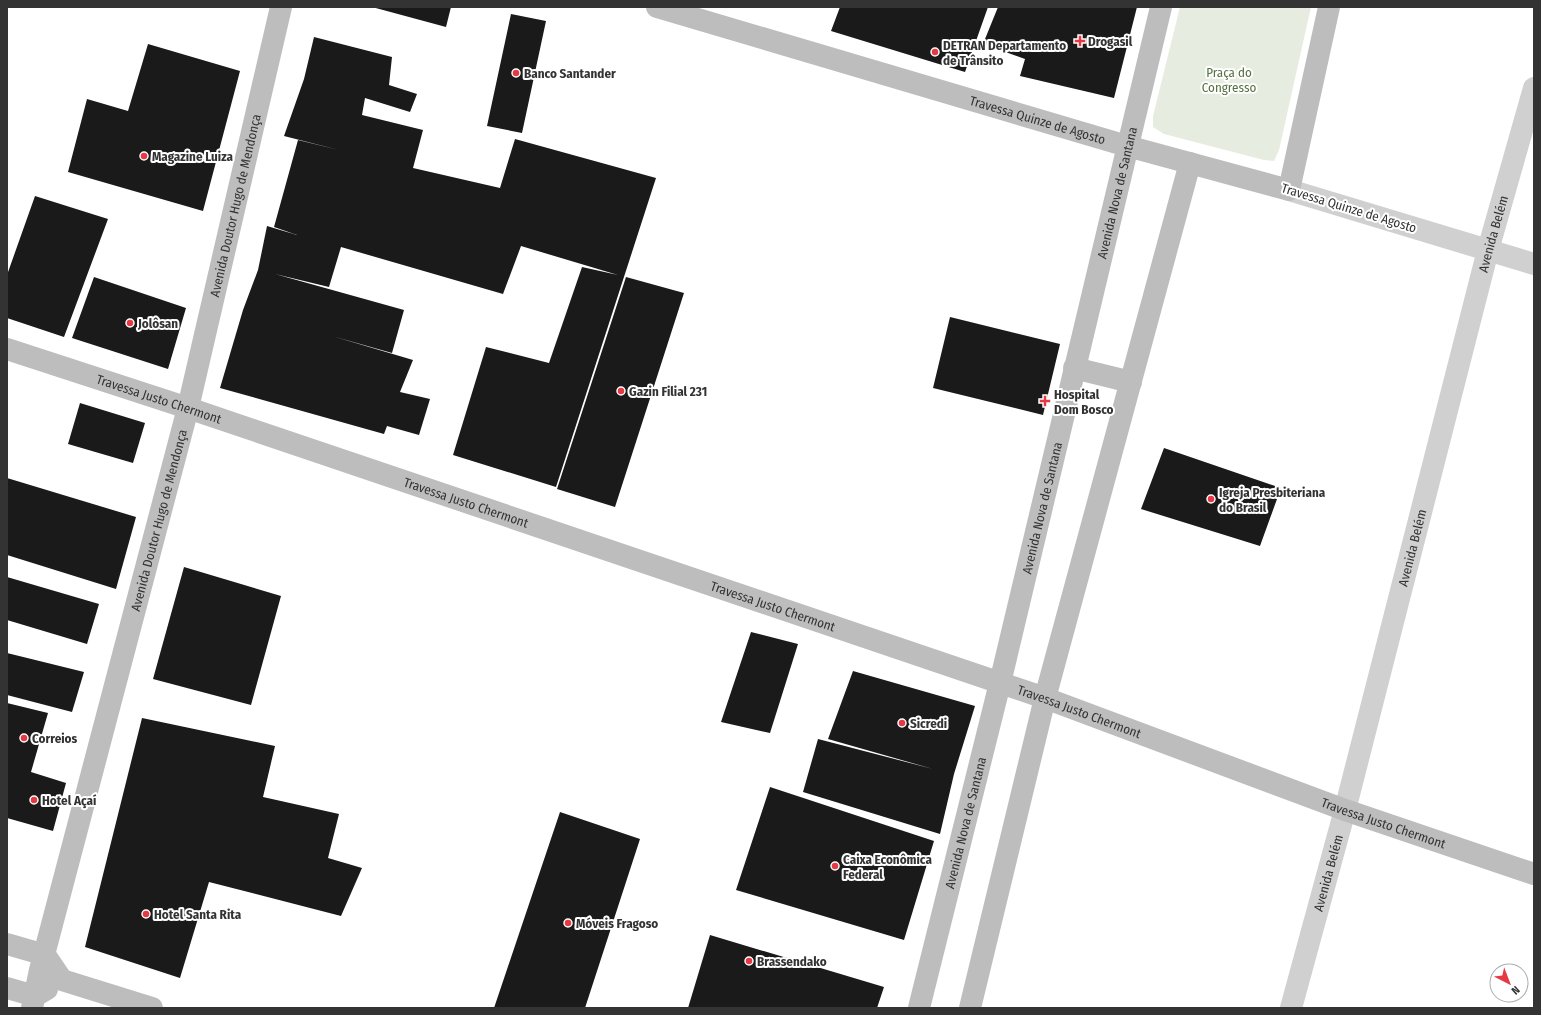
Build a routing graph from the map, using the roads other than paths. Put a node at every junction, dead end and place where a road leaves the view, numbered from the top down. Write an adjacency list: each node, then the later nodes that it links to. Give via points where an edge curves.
1 (281, 7): 14 (street, Avenida Doutor Hugo de Mendonça)
2 (657, 7): 6 (street, Travessa Quinze de Agosto)
3 (1161, 7): 6 (street, Avenida Nova de Santana)
4 (1329, 7): 8 (street)
5 (1534, 88): 9 (street, Avenida Belém)
6 (1127, 146): 7 (street, Travessa Quinze de Agosto); 12 (street, Avenida Nova de Santana)
7 (1190, 163): 8 (street, Travessa Quinze de Agosto); 13 (street)
8 (1289, 190): 9 (street, Travessa Quinze de Agosto)
9 (1488, 250): 10 (street, Travessa Quinze de Agosto); 17 (street, Avenida Belém)
10 (1534, 264)
11 (7, 350): 14 (street, Travessa Justo Chermont)
12 (1074, 368): 13 (street); 15 (street, Avenida Nova de Santana)
13 (1131, 382): 16 (street)
14 (188, 408): 15 (street, Travessa Justo Chermont); 20 (street, Avenida Doutor Hugo de Mendonça)
15 (1000, 683): 16 (street, Travessa Justo Chermont); 25 (street, Avenida Nova de Santana)
16 (1045, 698): 17 (street, Travessa Justo Chermont); 26 (street)
17 (1346, 810): 18 (street, Travessa Justo Chermont); 27 (street, Avenida Belém)
18 (1534, 874)
19 (7, 944): 20 (street)
20 (44, 954): 21 (street); 23 (street, Avenida Doutor Hugo de Mendonça)
21 (62, 980): 23 (street); 24 (street)
22 (7, 988): 23 (street)
23 (33, 1002)
24 (152, 1008)
25 (919, 1008)
26 (970, 1008)
27 (1291, 1008)

